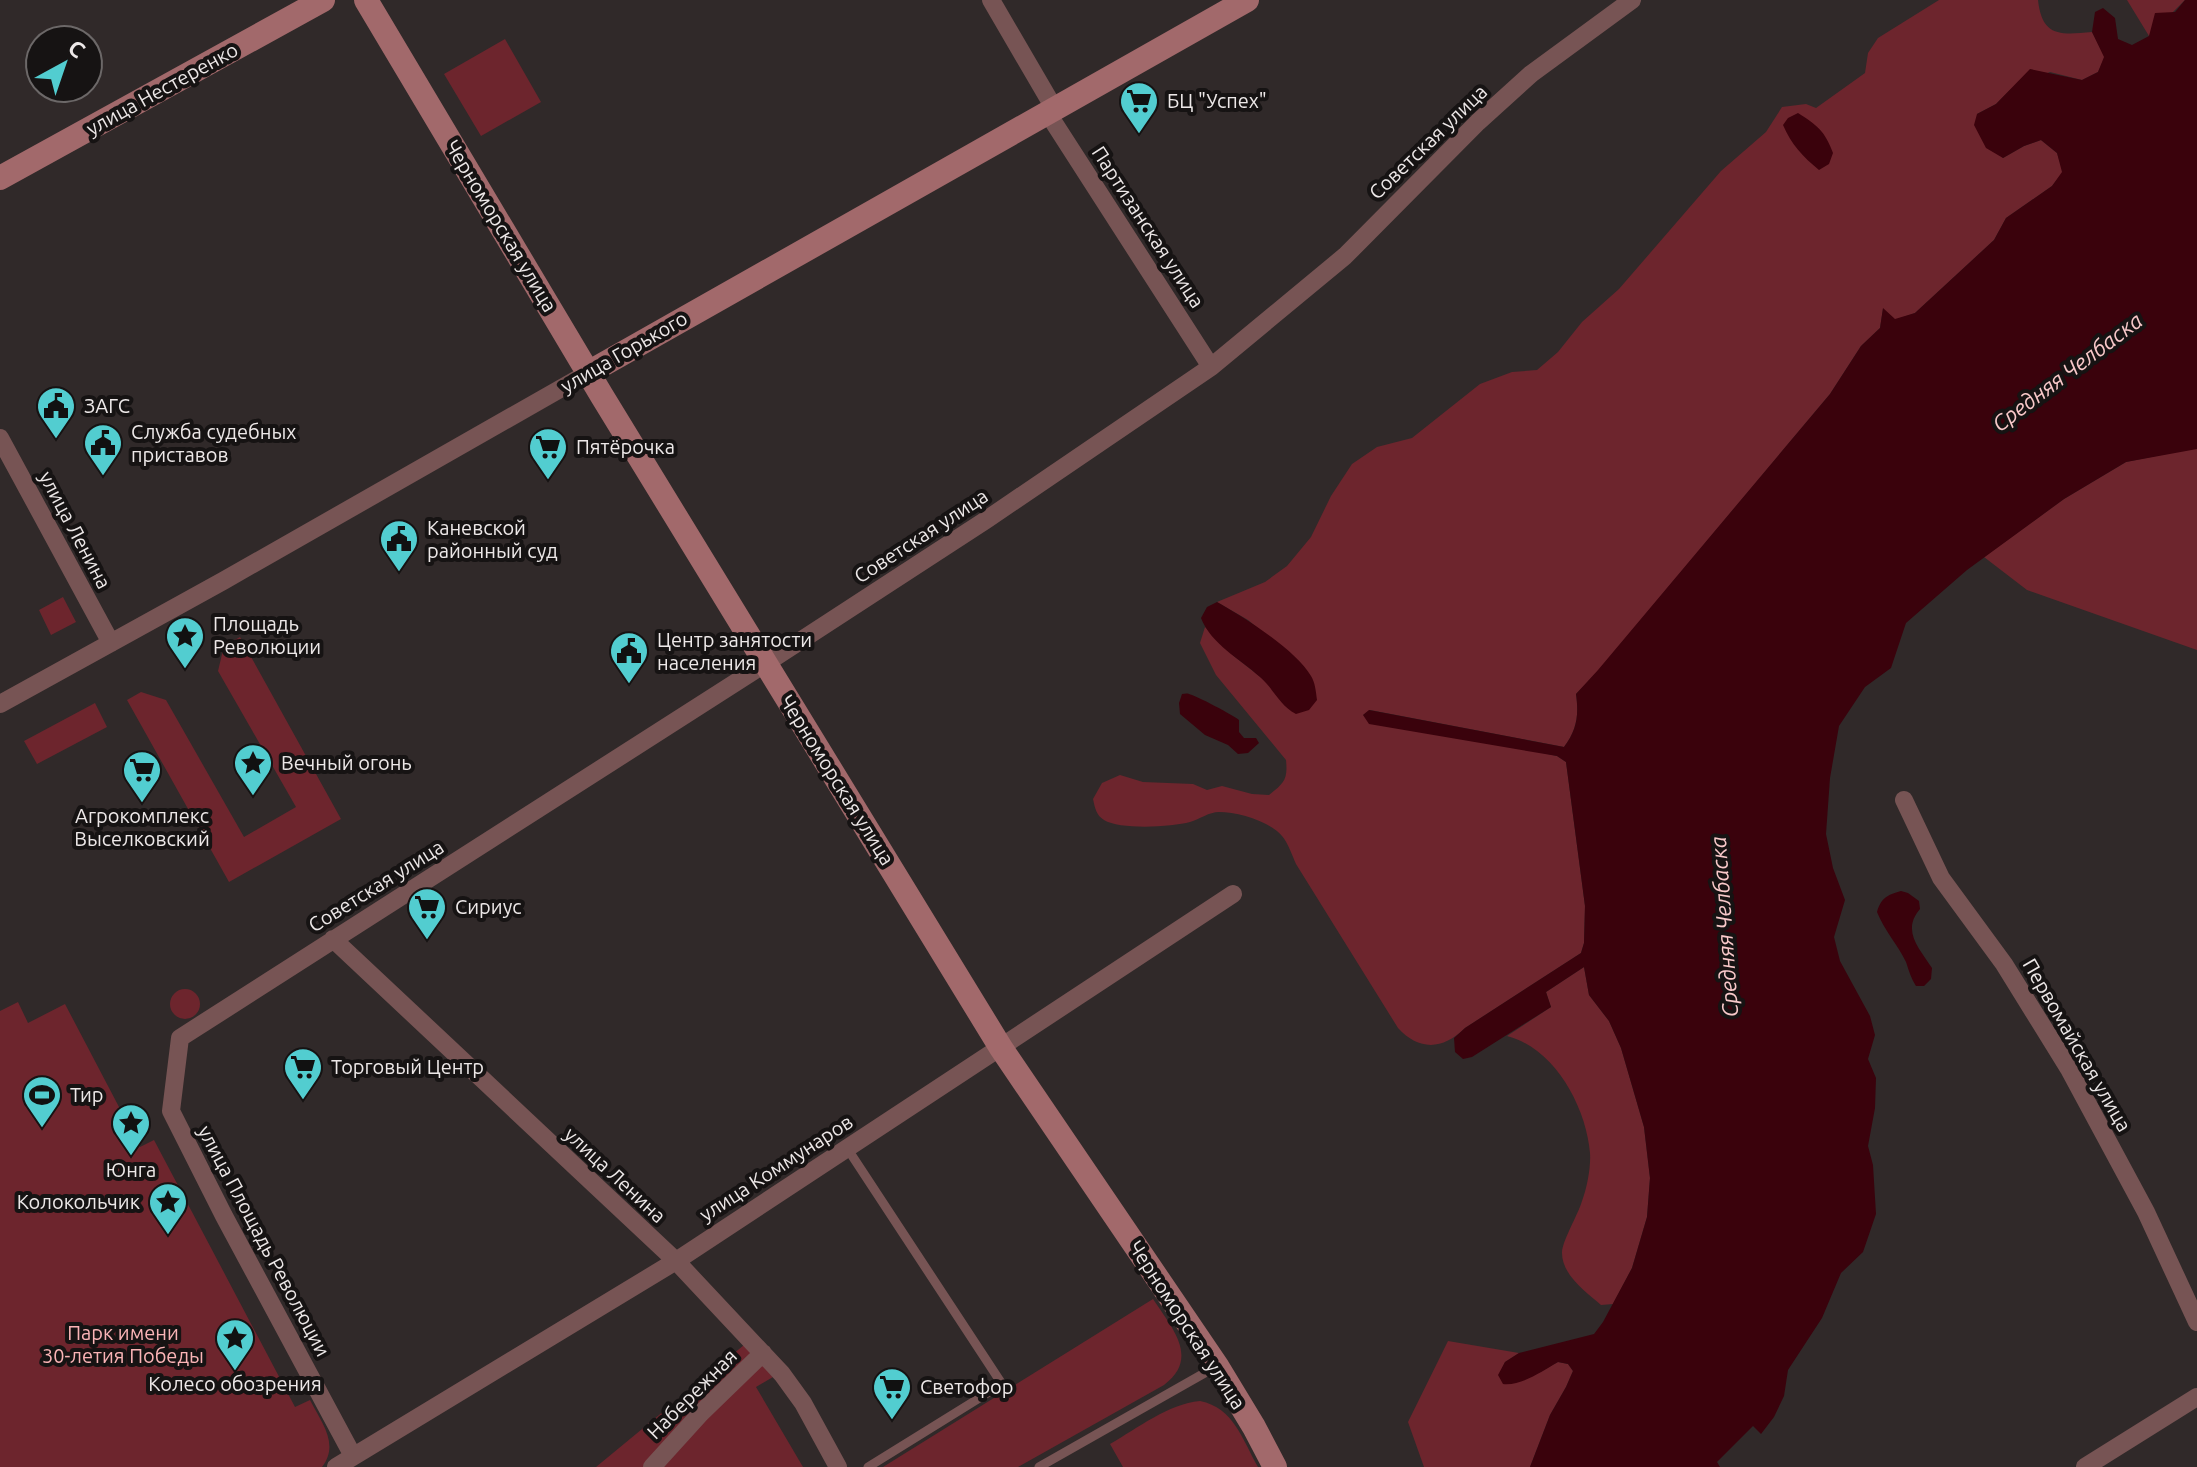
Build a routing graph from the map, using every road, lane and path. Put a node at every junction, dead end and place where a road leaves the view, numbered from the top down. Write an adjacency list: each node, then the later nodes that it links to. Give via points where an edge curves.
1 (323, 0): 7 (main road, улица Нестеренко)
2 (366, 0): 9 (main road, Черноморская улица)
3 (991, 0): 6 (street, Партизанская улица)
4 (1247, 0): 6 (main road, улица Горького)
5 (1632, 0): 8 (street, Советская улица, via 1531,74 1345,256)
6 (1051, 110): 8 (street, Партизанская улица); 9 (main road, улица Горького)
7 (0, 178)
8 (1211, 367): 12 (street, Советская улица)
9 (588, 373): 11 (street, улица Горького); 12 (main road, Черноморская улица)
10 (0, 438): 11 (street, улица Ленина)
11 (111, 643): 13 (street, улица Горького)
12 (765, 664): 16 (street, Советская улица); 18 (main road, Черноморская улица)
13 (0, 704)
14 (1904, 800): 21 (street, Первомайская улица, via 1941,878 2004,964 2069,1069 2146,1212)
15 (1233, 894): 18 (street, улица Коммунаров)
16 (333, 939): 17 (street, Советская улица); 20 (street, улица Ленина)
17 (180, 1038): 25 (street, улица Площадь Революции, via 171,1111)
18 (1001, 1048): 19 (street, улица Коммунаров); 23 (main road, Черноморская улица)
19 (847, 1148): 20 (street, улица Коммунаров); 29 (lane, via 1002,1384)
20 (676, 1261): 22 (street, улица Ленина); 25 (street, улица Коммунаров)
21 (2197, 1322)
22 (763, 1353): 27 (street, Набережная); 28 (street, улица Ленина, via 793,1388)
23 (1217, 1366): 30 (lane); 31 (main road, Черноморская улица)
24 (2197, 1397): 32 (street)
25 (353, 1456): 26 (street, улица Коммунаров)
26 (336, 1467)
27 (652, 1467)
28 (838, 1467)
29 (868, 1467)
30 (1039, 1467)
31 (1275, 1467)
32 (2085, 1467)

